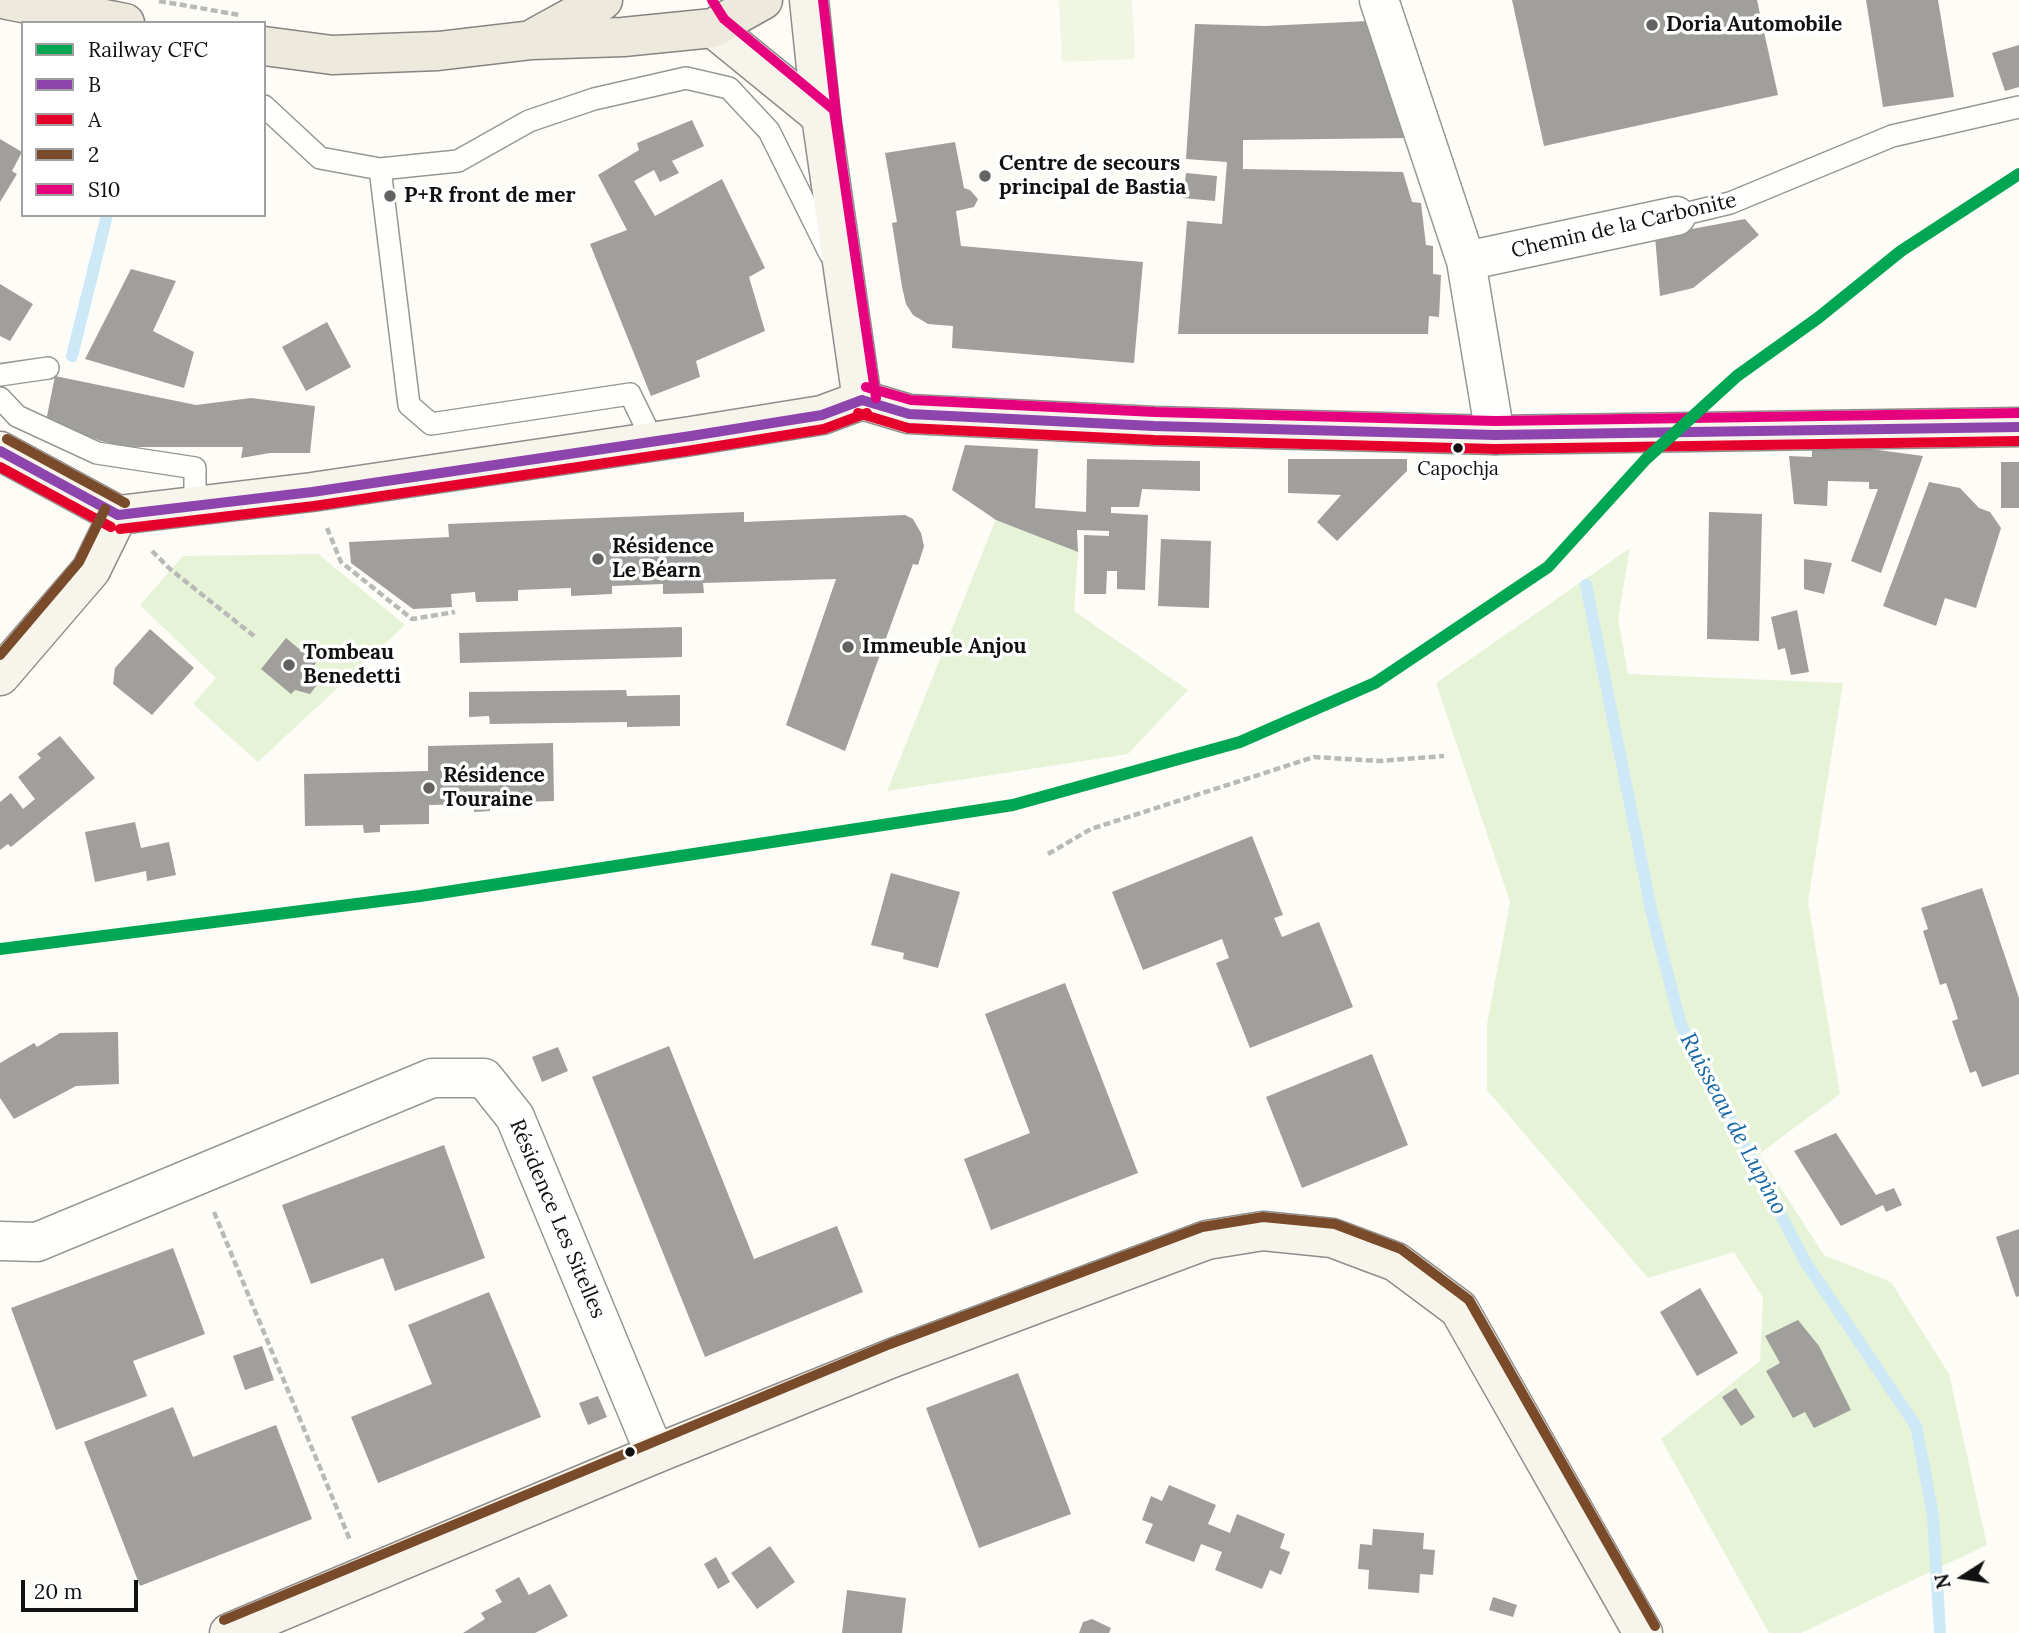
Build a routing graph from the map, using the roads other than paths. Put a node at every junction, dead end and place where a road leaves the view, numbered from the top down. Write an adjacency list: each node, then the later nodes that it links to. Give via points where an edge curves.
1 (7, 0): 7 (main road)
2 (603, 0): 8 (main road)
3 (763, 0): 6 (main road)
4 (808, 0): 12 (main road)
5 (1379, 0): 15 (street)
6 (704, 14): 8 (main road, via 623,37); 12 (main road)
7 (115, 21)
8 (532, 40): 9 (main road, via 438,51 332,55)
9 (266, 46)
10 (2019, 107): 14 (lane, Chemin de la Carbonite, via 1892,136 1730,203)
11 (266, 109): 13 (lane, via 320,158)
12 (821, 116): 16 (main road)
13 (380, 169): 16 (lane, via 458,161 529,121 607,96 686,78 729,88 769,131); 23 (lane, via 409,405 431,424 630,394)
14 (1676, 216): 15 (street, Chemin de la Carbonite)
15 (1466, 261): 22 (street)
16 (847, 287): 20 (main road)
17 (48, 368): 18 (lane)
18 (0, 375)
19 (0, 398): 25 (lane, via 17,416 97,453 195,468)
20 (862, 400): 22 (main road, via 909,414); 23 (main road, via 822,415)
21 (2019, 427): 22 (main road)
22 (1495, 435)
23 (653, 441): 25 (main road)
24 (0, 452): 26 (main road)
25 (195, 505): 26 (main road)
26 (118, 515): 27 (main road, via 91,570)
27 (0, 676)
28 (0, 1241): 29 (street, Résidence Les Sitelles, via 37,1242 432,1078 484,1078 515,1116)
29 (655, 1454): 30 (main road); 31 (main road, via 895,1357 1207,1240 1263,1231 1332,1238 1396,1262 1459,1309)
30 (229, 1633)
31 (1643, 1633)

